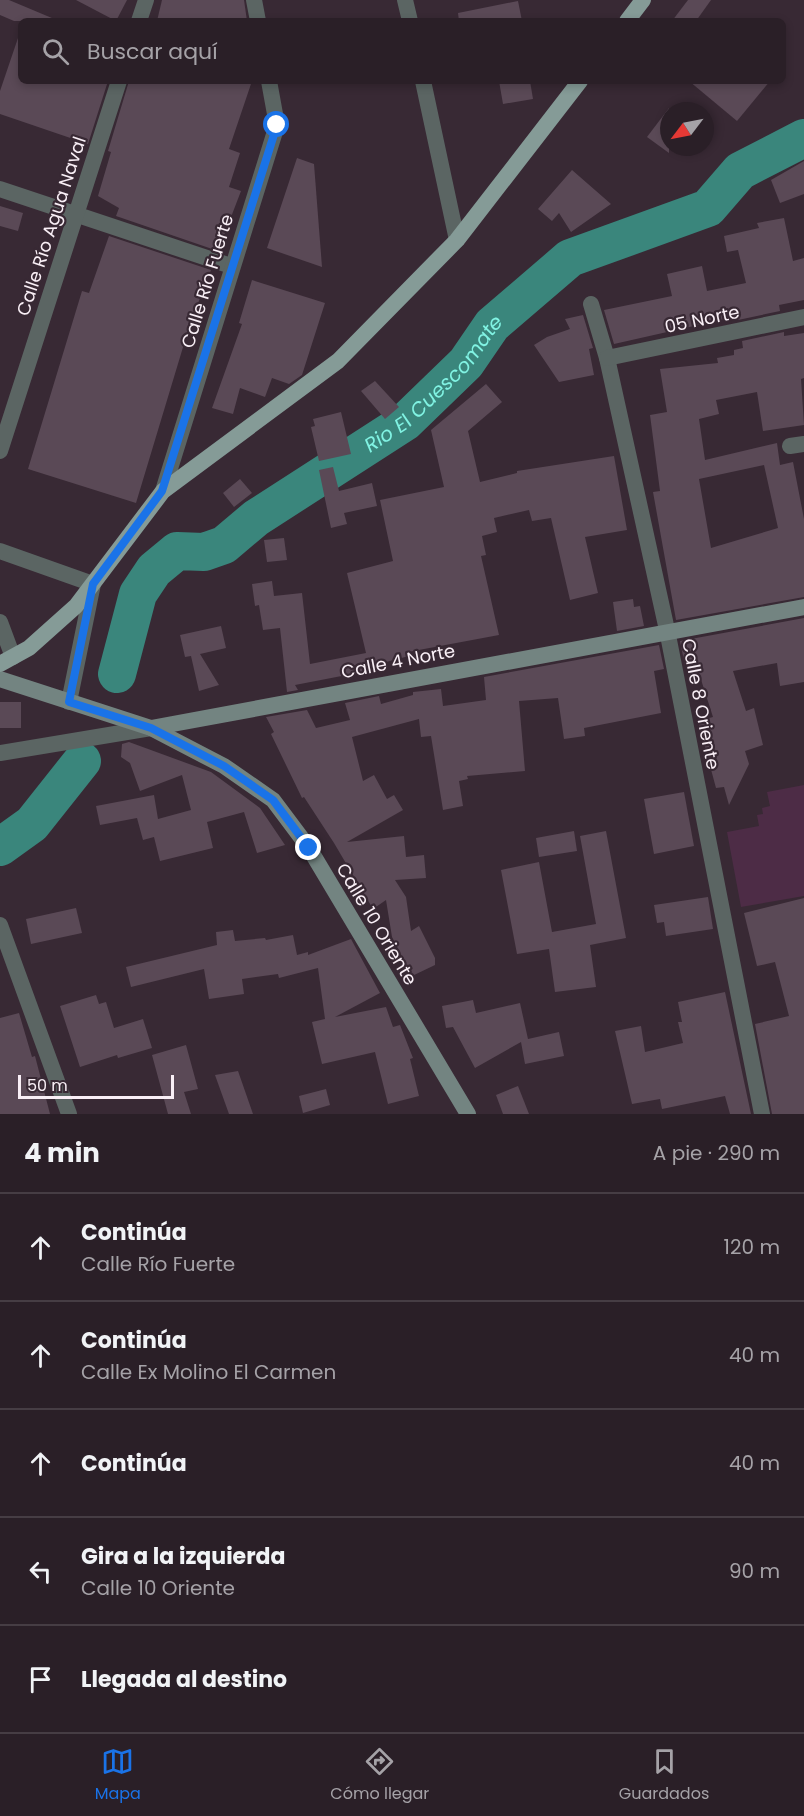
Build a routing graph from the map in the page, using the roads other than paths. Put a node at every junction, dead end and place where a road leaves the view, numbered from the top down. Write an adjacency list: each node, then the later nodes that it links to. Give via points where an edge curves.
1 (146, 0): 5 (street)
2 (254, 0): 6 (street)
3 (405, 0): 7 (street)
4 (643, 0): 8 (main road)
5 (140, 18)
6 (257, 18)
7 (409, 18)
8 (629, 18)
9 (118, 84): 14 (street, Calle Río Agua Naval)
10 (270, 84): 16 (street, Calle Río Fuerte, via 277,125)
11 (424, 84): 15 (street)
12 (578, 84): 15 (main road)
13 (0, 189): 14 (street)
14 (75, 212): 16 (street); 20 (street, Calle Río Agua Naval)
15 (457, 240): 21 (main road, via 338,361)
16 (231, 266): 21 (street, Calle Río Fuerte)
17 (591, 304): 19 (street, Calle 8 Oriente)
18 (804, 317): 19 (street, 05 Norte)
19 (607, 358): 26 (street, Calle 8 Oriente)
20 (0, 451)
21 (162, 491): 23 (main road)
22 (0, 551): 23 (street)
23 (93, 584): 27 (main road, via 63,619 29,648); 29 (street)
24 (804, 607): 26 (main road, Calle 4 Norte)
25 (0, 622): 27 (street)
26 (667, 630): 30 (main road, Calle 4 Norte); 35 (street, Calle 8 Oriente)
27 (6, 661)
28 (0, 679): 29 (main road, Calle 10 Oriente)
29 (69, 702): 30 (main road, Calle 10 Oriente)
30 (151, 728): 31 (street, Calle 4 Norte); 33 (main road, Calle 10 Oriente, via 224,766 273,800 309,848)
31 (0, 753)
32 (0, 925): 34 (street)
33 (465, 1113)
34 (69, 1114)
35 (762, 1114)

